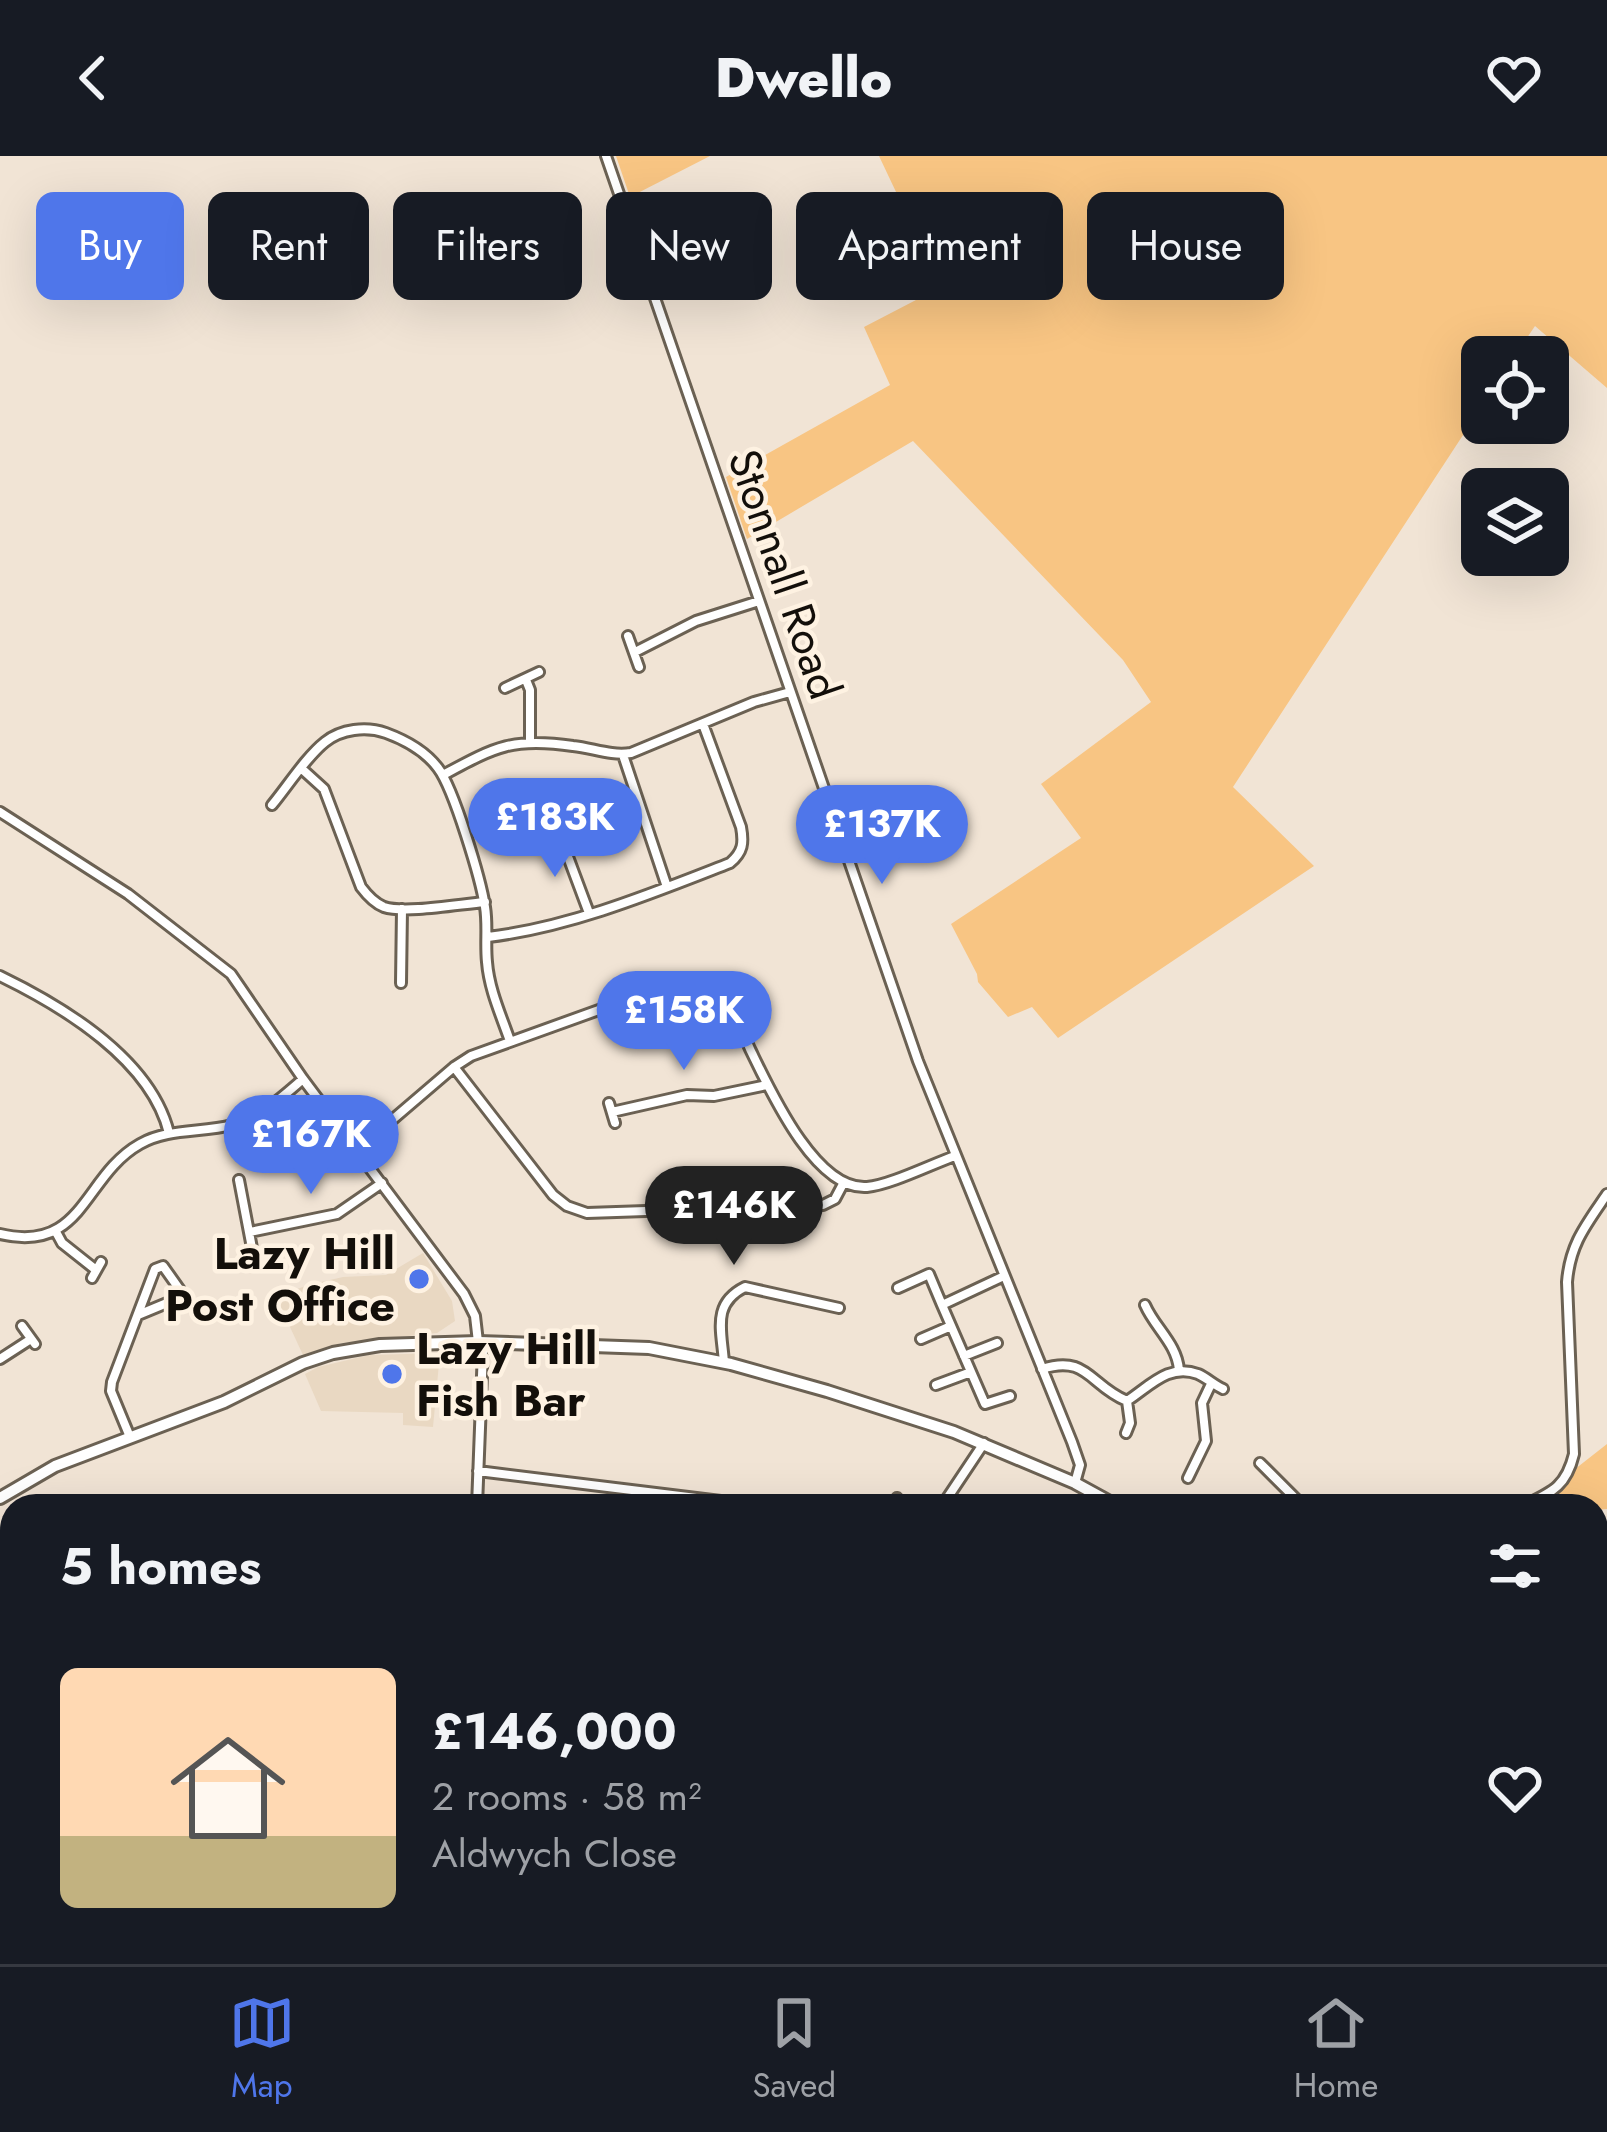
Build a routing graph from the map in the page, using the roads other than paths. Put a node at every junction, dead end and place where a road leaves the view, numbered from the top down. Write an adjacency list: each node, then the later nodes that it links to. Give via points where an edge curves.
1 (606, 156): 2 (street, Stonnall Road)
2 (759, 601): 4 (street, via 695,620); 9 (street, Stonnall Road)
3 (628, 636): 4 (street)
4 (634, 652): 5 (street)
5 (639, 667)
6 (539, 672): 7 (street)
7 (526, 680): 8 (street); 11 (street)
8 (505, 688)
9 (790, 692): 10 (street); 32 (street, Stonnall Road)
10 (703, 724): 12 (street); 18 (street, via 742,849 730,863)
11 (530, 740): 12 (street); 14 (street, via 499,746)
12 (623, 755): 18 (street)
13 (302, 769): 14 (street, via 324,742 360,729 408,743); 15 (street); 20 (street, via 324,789 361,887 383,907)
14 (443, 776): 19 (street)
15 (272, 805)
16 (0, 812): 27 (street, via 128,894 231,974)
17 (563, 834): 21 (street)
18 (667, 887): 21 (street)
19 (485, 902): 20 (street); 22 (street)
20 (402, 909): 24 (street)
21 (590, 913): 22 (street)
22 (488, 937): 25 (street, via 490,982)
23 (0, 976): 30 (street, via 92,1031 150,1089)
24 (402, 983)
25 (510, 1041): 26 (street); 28 (street, via 682,980 730,1006)
26 (454, 1067): 31 (street); 34 (street, via 554,1195 587,1213 823,1205)
27 (303, 1079): 30 (street, via 232,1125); 31 (street)
28 (767, 1085): 29 (street); 34 (street, via 816,1160)
29 (612, 1113)
30 (170, 1133): 37 (street, via 123,1156)
31 (357, 1150): 35 (street)
32 (956, 1156): 34 (street, via 865,1187); 42 (street, Stonnall Road)
33 (239, 1180): 38 (street)
34 (844, 1182)
35 (382, 1183): 38 (street, via 337,1214); 55 (street, via 464,1294)
36 (1607, 1195): 83 (street, via 1569,1256 1574,1454 1570,1472)
37 (56, 1232): 39 (street); 41 (street)
38 (250, 1232): 40 (street)
39 (0, 1234)
40 (252, 1248)
41 (97, 1270)
42 (1004, 1276): 46 (street); 60 (street, Stonnall Road)
43 (898, 1288): 46 (street, via 929,1274)
44 (822, 1292): 45 (street)
45 (820, 1304): 48 (street); 59 (street, via 745,1287 731,1294 721,1309)
46 (942, 1305): 52 (street)
47 (1145, 1305): 50 (street)
48 (839, 1308)
49 (138, 1316): 49 (street, via 154,1269 163,1266 178,1298); 69 (street, via 111,1387)
50 (1152, 1321): 53 (street); 61 (street, via 1178,1355)
51 (22, 1326): 58 (street, via 33,1341)
52 (951, 1326): 54 (street); 57 (street)
53 (1140, 1327)
54 (921, 1339)
55 (478, 1342): 59 (street, via 649,1348); 69 (street, via 333,1353); 73 (street)
56 (997, 1343): 57 (street)
57 (964, 1356): 62 (street)
58 (0, 1359)
59 (724, 1363): 70 (street)
60 (1042, 1369): 67 (street, via 1075,1365); 76 (street, Stonnall Road, via 1080,1465)
61 (1179, 1370): 63 (street); 67 (street)
62 (971, 1372): 64 (street); 66 (street, via 985,1404)
63 (1211, 1384): 65 (street); 72 (street)
64 (936, 1385)
65 (1223, 1389)
66 (1010, 1396)
67 (1127, 1401): 68 (street)
68 (1126, 1433)
69 (130, 1437): 77 (street)
70 (984, 1443): 76 (street); 80 (street)
71 (1260, 1463): 82 (street)
72 (1196, 1466): 74 (street); 75 (street)
73 (478, 1471): 78 (street); 79 (street)
74 (1208, 1475)
75 (1188, 1478)
76 (1075, 1483): 81 (street)
77 (7, 1494)
78 (477, 1494)
79 (664, 1494)
80 (950, 1494)
81 (1095, 1494)
82 (1291, 1494)
83 (1548, 1494)

